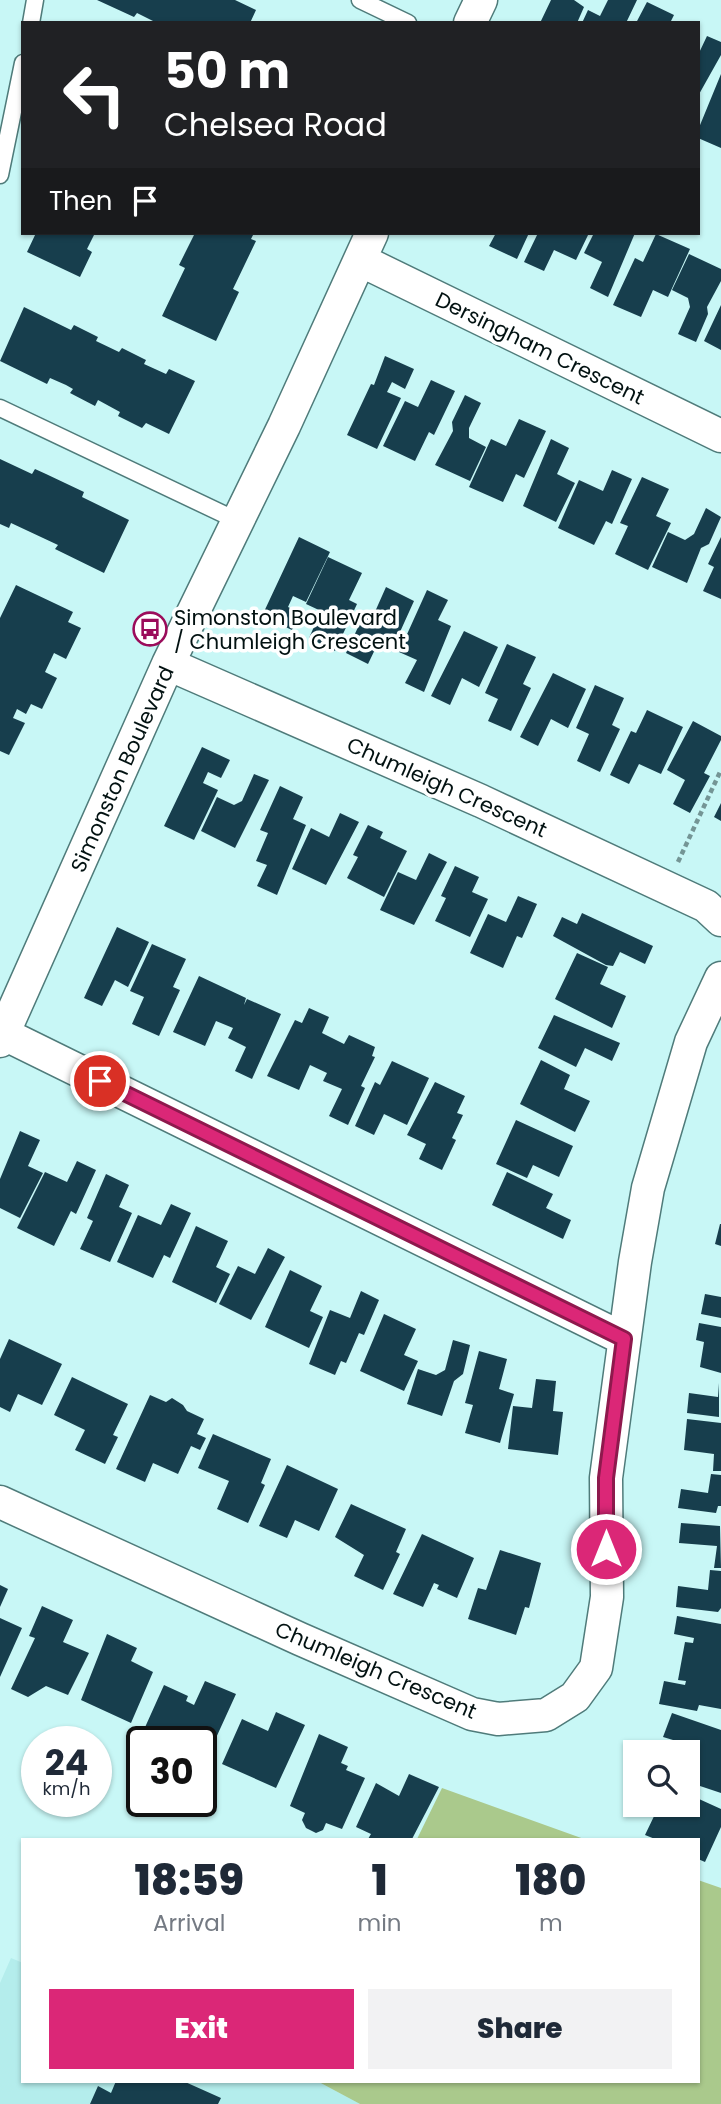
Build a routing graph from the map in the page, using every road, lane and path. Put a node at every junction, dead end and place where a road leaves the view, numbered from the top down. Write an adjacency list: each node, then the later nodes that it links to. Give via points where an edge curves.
1 (35, 0): 4 (lane)
2 (360, 0): 5 (lane)
3 (481, 0): 6 (street)
4 (31, 21)
5 (404, 21)
6 (471, 21)
7 (21, 73): 8 (lane)
8 (0, 175)
9 (366, 246): 11 (street, Dersingham Crescent); 12 (street, Simonston Boulevard)
10 (0, 408): 12 (lane)
11 (721, 436)
12 (238, 521): 13 (street, Simonston Boulevard)
13 (168, 664): 15 (street, Chumleigh Crescent); 18 (street, Simonston Boulevard)
14 (721, 770): 15 (path)
15 (666, 888): 16 (street, Chumleigh Crescent, via 706,906)
16 (721, 920)
17 (721, 978): 19 (street, Chumleigh Crescent, via 691,1042 648,1188)
18 (2, 1037): 19 (street)
19 (624, 1339): 20 (street, Chumleigh Crescent, via 606,1478 607,1597 599,1655 584,1687 546,1714 498,1719 472,1714)
20 (0, 1502)

